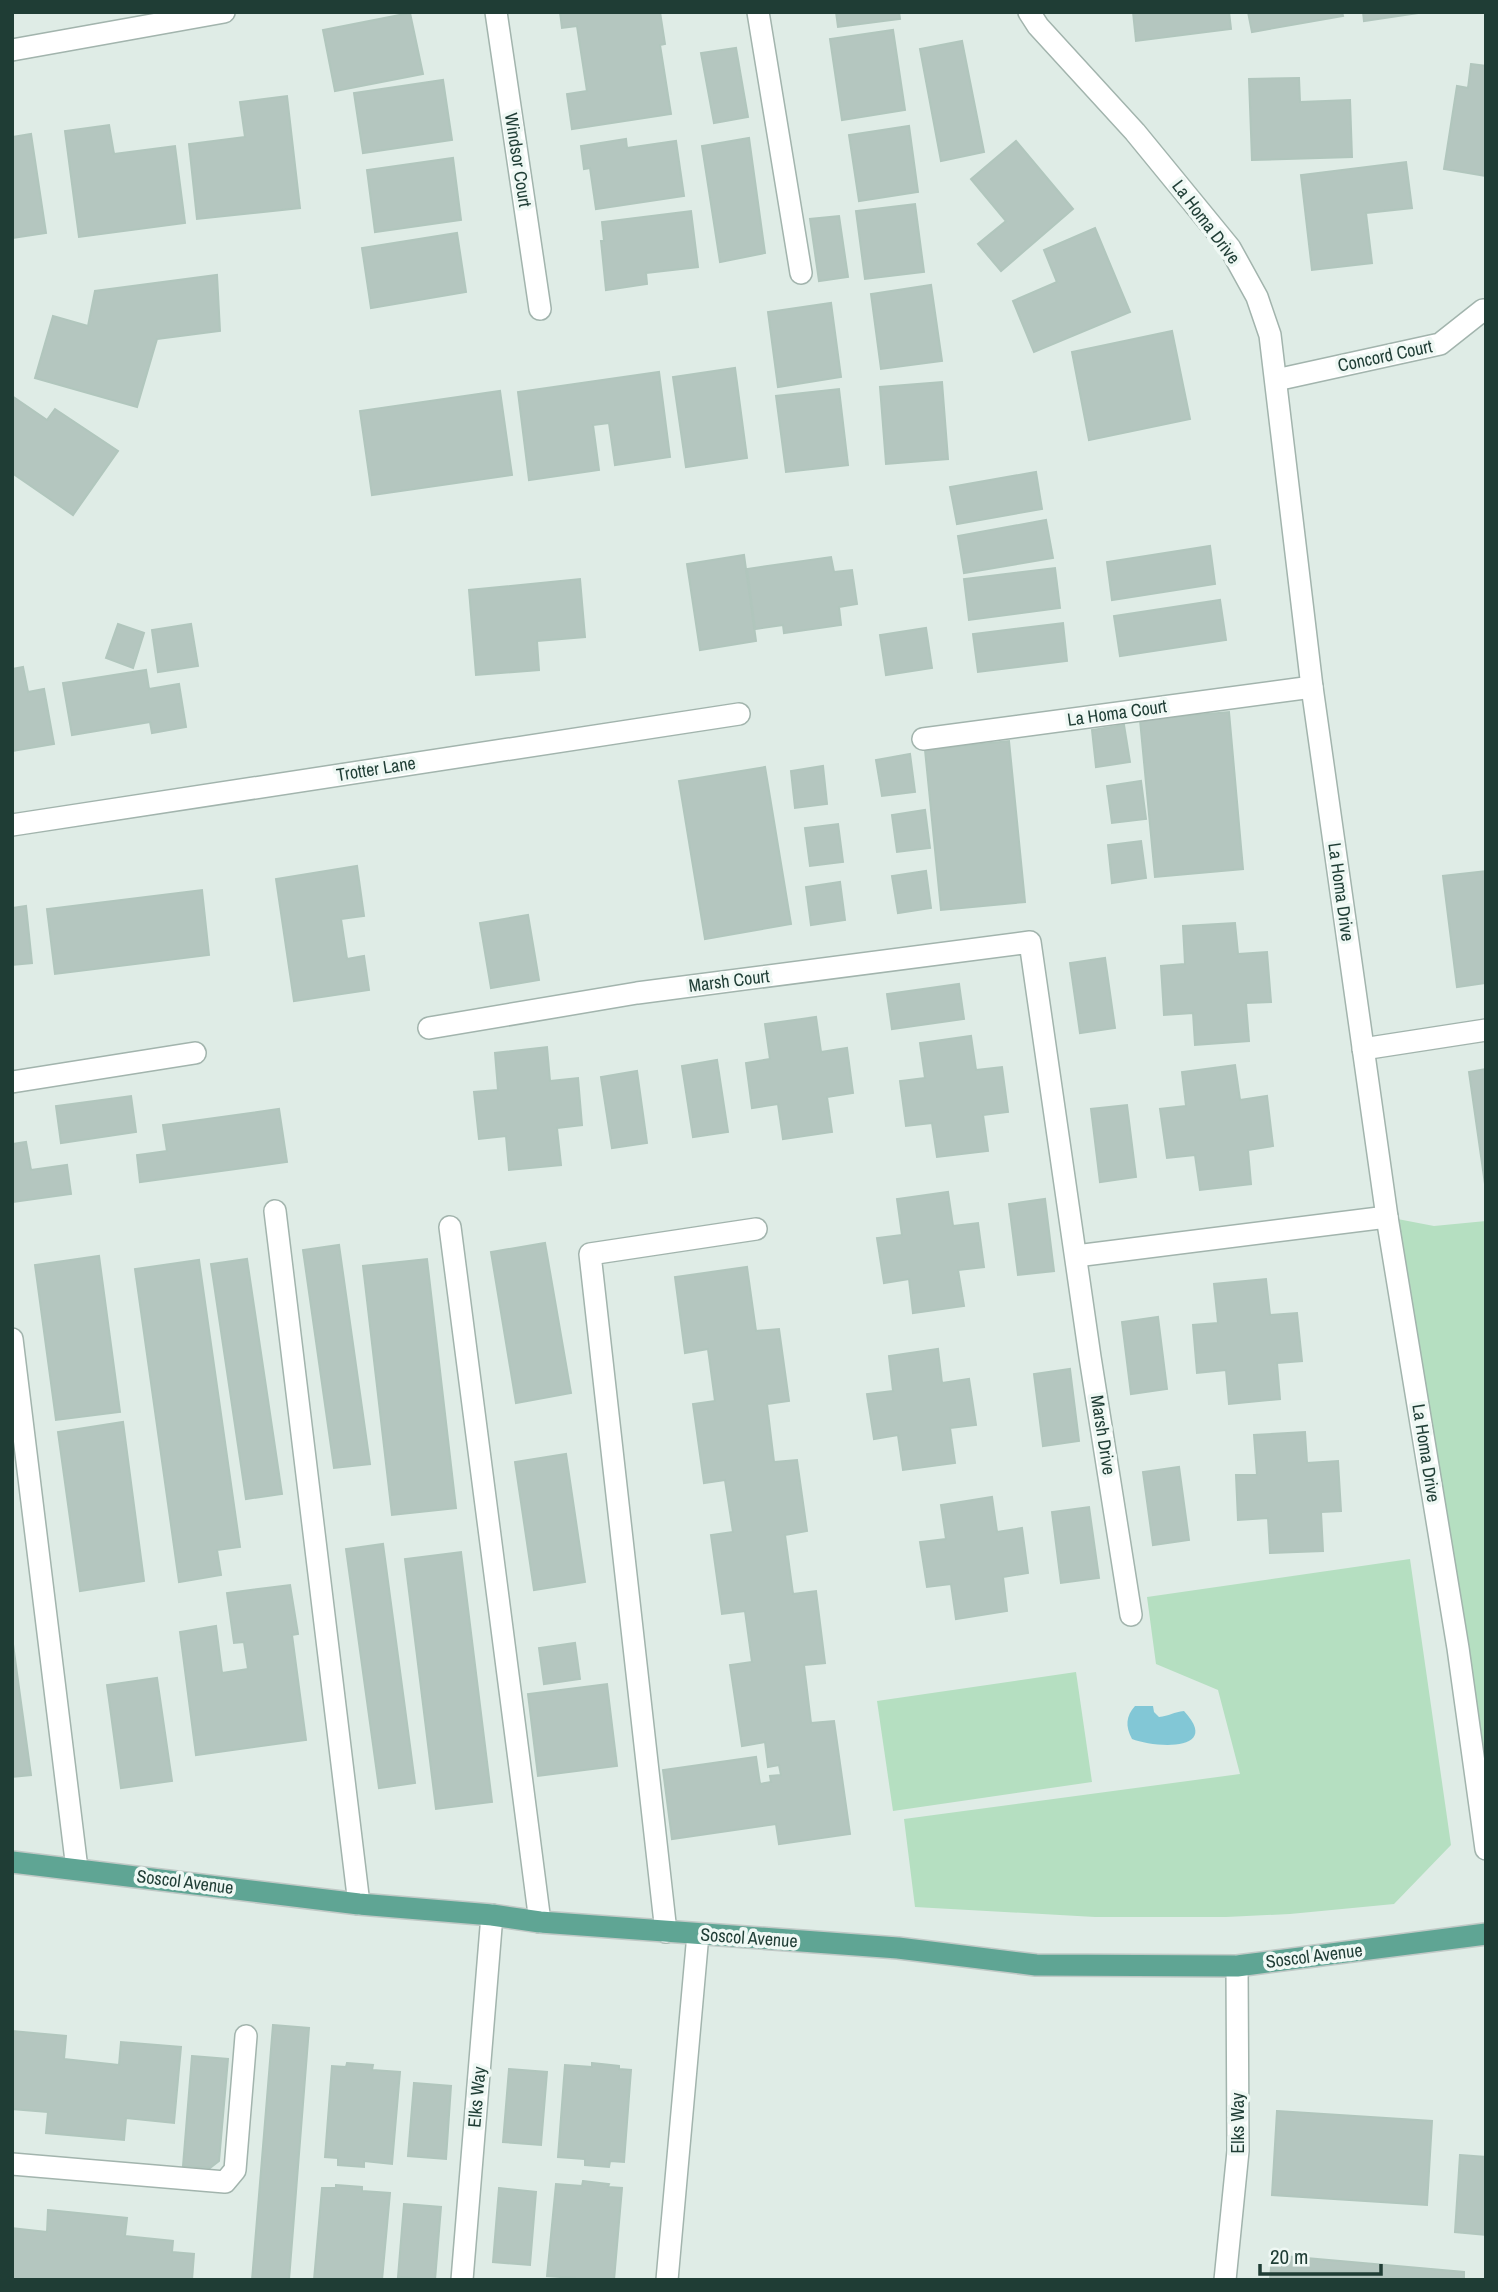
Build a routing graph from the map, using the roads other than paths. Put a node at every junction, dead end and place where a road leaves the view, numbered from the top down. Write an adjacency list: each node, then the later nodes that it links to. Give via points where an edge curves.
1 (224, 12): 5 (street)
2 (496, 12): 7 (street, Windsor Court)
3 (758, 12): 6 (street)
4 (1029, 12): 9 (street, La Homa Drive, via 1230,248 1257,297 1270,335)
5 (12, 50)
6 (801, 273)
7 (540, 309)
8 (1483, 310): 9 (street, Concord Court, via 1440,344)
9 (1276, 380): 10 (street, La Homa Drive)
10 (1312, 687): 12 (street, La Homa Court); 17 (street, La Homa Drive)
11 (739, 714): 13 (street, Trotter Lane)
12 (923, 739)
13 (12, 825)
14 (1030, 942): 15 (street, Marsh Court, via 637,993); 24 (street, Marsh Drive)
15 (429, 1028)
16 (1486, 1030): 17 (street)
17 (1363, 1049): 21 (street, La Homa Drive)
18 (195, 1053): 19 (street)
19 (12, 1082)
20 (275, 1212): 30 (street)
21 (1387, 1217): 24 (street); 27 (street, La Homa Drive)
22 (450, 1227): 32 (street)
23 (756, 1229): 33 (street, via 590,1254)
24 (1076, 1256): 26 (street, Marsh Drive)
25 (12, 1339): 29 (street)
26 (1131, 1615)
27 (1486, 1849)
28 (12, 1863): 29 (main road, Soscol Avenue)
29 (77, 1869): 30 (main road, Soscol Avenue)
30 (359, 1904): 31 (main road, Soscol Avenue)
31 (492, 1915): 32 (main road, Soscol Avenue); 39 (street, Elks Way)
32 (540, 1922): 33 (main road, Soscol Avenue)
33 (666, 1932): 34 (main road, Soscol Avenue)
34 (698, 1934): 36 (main road, Soscol Avenue, via 898,1948 1036,1965); 40 (street)
35 (1486, 1934): 36 (main road, Soscol Avenue)
36 (1237, 1966): 41 (street, Elks Way, via 1238,2151)
37 (246, 2036): 38 (street, via 235,2170 225,2182)
38 (12, 2164)
39 (462, 2280)
40 (667, 2280)
41 (1225, 2280)

